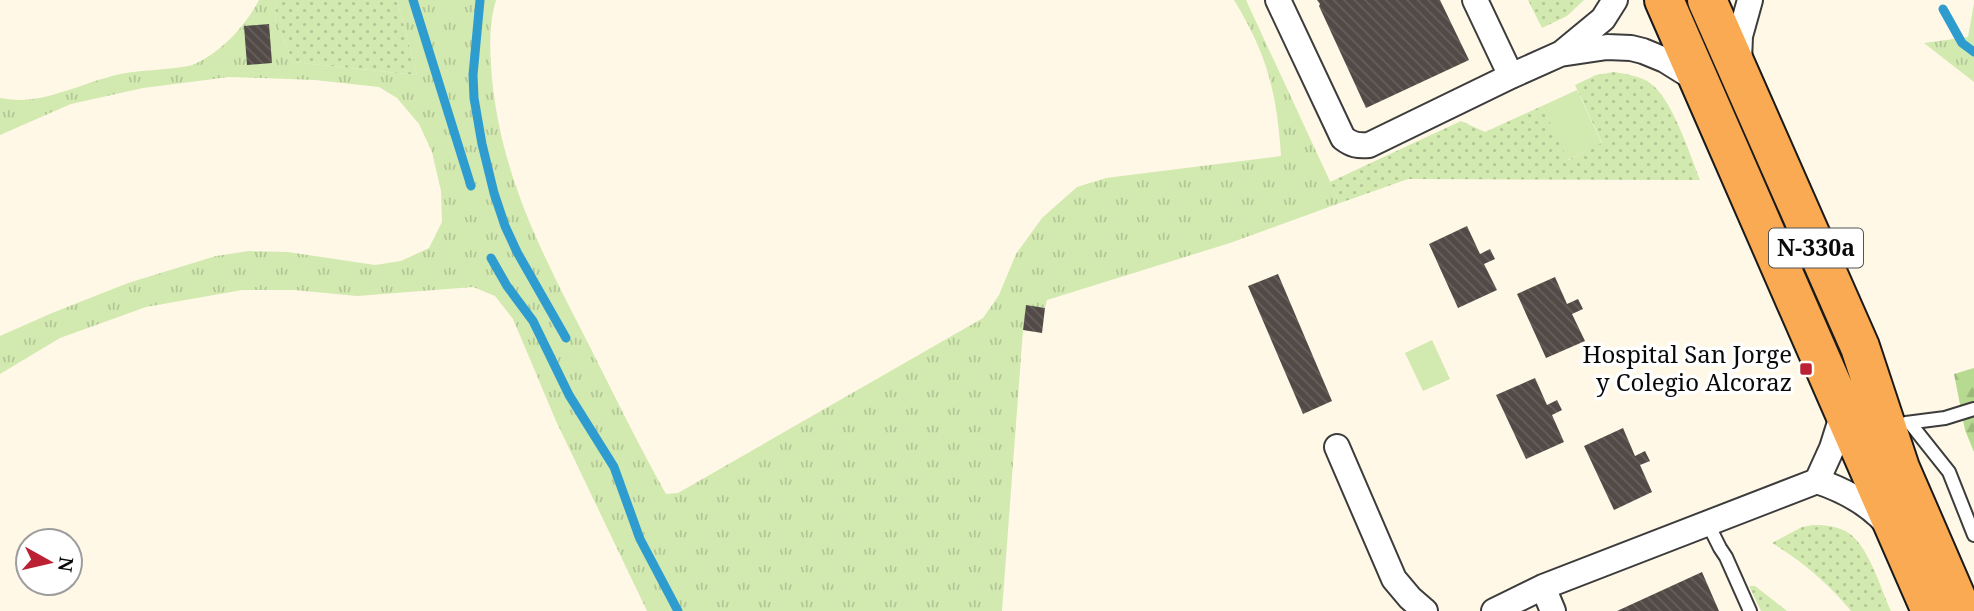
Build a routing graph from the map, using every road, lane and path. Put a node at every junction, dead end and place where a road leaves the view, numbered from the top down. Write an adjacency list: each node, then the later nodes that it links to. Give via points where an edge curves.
1 (1278, 0): 9 (street, via 1343,138 1350,144 1369,145)
2 (1475, 0): 9 (street)
3 (1615, 0): 7 (street, via 1593,28)
4 (1664, 0): 10 (highway, N-330a)
5 (1707, 0): 8 (highway, N-330a)
6 (1750, 0): 8 (street, via 1740,36)
7 (1560, 54): 9 (street); 10 (street, via 1631,48 1665,60)
8 (1739, 74): 13 (highway, N-330a)
9 (1511, 76)
10 (1699, 81): 12 (highway, N-330a)
11 (1974, 409): 13 (lane)
12 (1843, 413): 15 (street); 17 (highway, N-330a)
13 (1898, 424): 18 (lane, via 1949,472); 20 (highway, N-330a, via 1900,468)
14 (1337, 447): 21 (street, via 1394,579)
15 (1817, 481): 16 (street); 17 (street, via 1861,501)
16 (1708, 524): 19 (street); 24 (lane)
17 (1897, 534): 20 (highway, N-330a)
18 (1974, 535)
19 (1543, 587): 22 (street); 23 (street)
20 (1951, 596)
21 (1425, 611)
22 (1494, 611)
23 (1553, 611)
24 (1750, 611)

